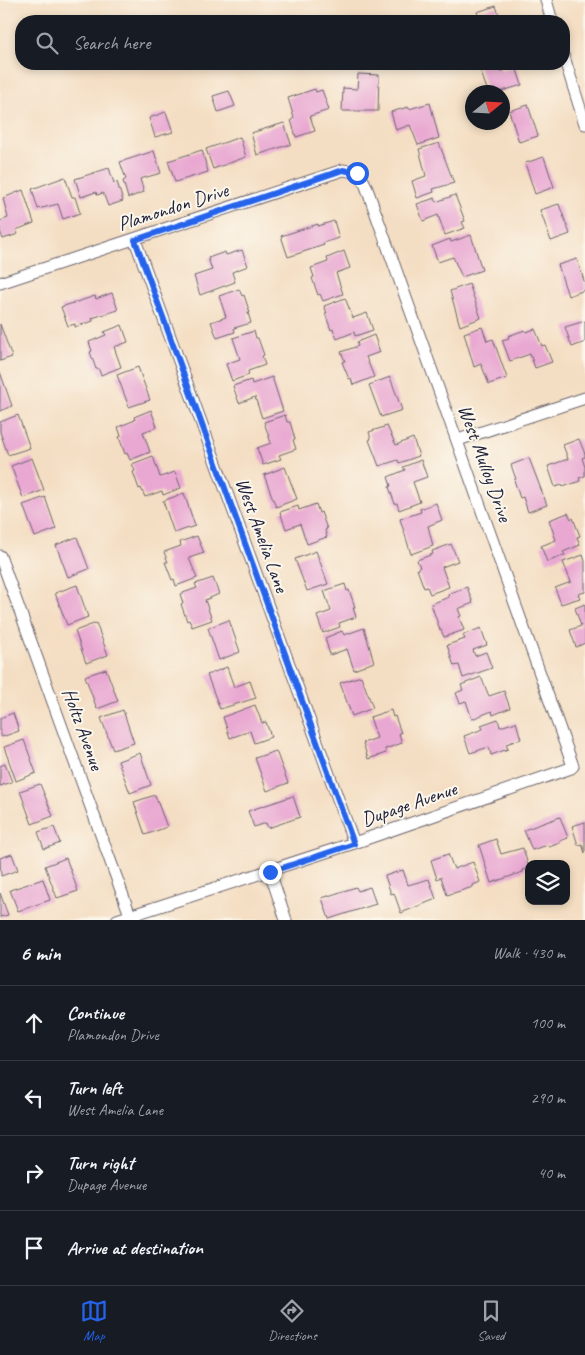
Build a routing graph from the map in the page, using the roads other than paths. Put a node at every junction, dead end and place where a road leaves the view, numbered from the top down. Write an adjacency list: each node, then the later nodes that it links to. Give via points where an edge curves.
1 (546, 0): 2 (street)
2 (550, 15)
3 (568, 70): 4 (street)
4 (585, 124)
5 (357, 173): 6 (street, Plamondon Drive, via 343,170); 9 (street, West Mulloy Drive, via 363,178)
6 (135, 240): 7 (street, Plamondon Drive); 12 (street, West Amelia Lane)
7 (0, 283)
8 (585, 398): 9 (street)
9 (458, 440): 11 (street, West Mulloy Drive, via 573,766)
10 (0, 556): 14 (street, Holtz Avenue)
11 (571, 768): 12 (street, Dupage Avenue)
12 (354, 844): 13 (street, Dupage Avenue)
13 (270, 872): 14 (street, Dupage Avenue); 16 (street)
14 (130, 915): 15 (street, Dupage Avenue)
15 (117, 920)
16 (286, 920)

